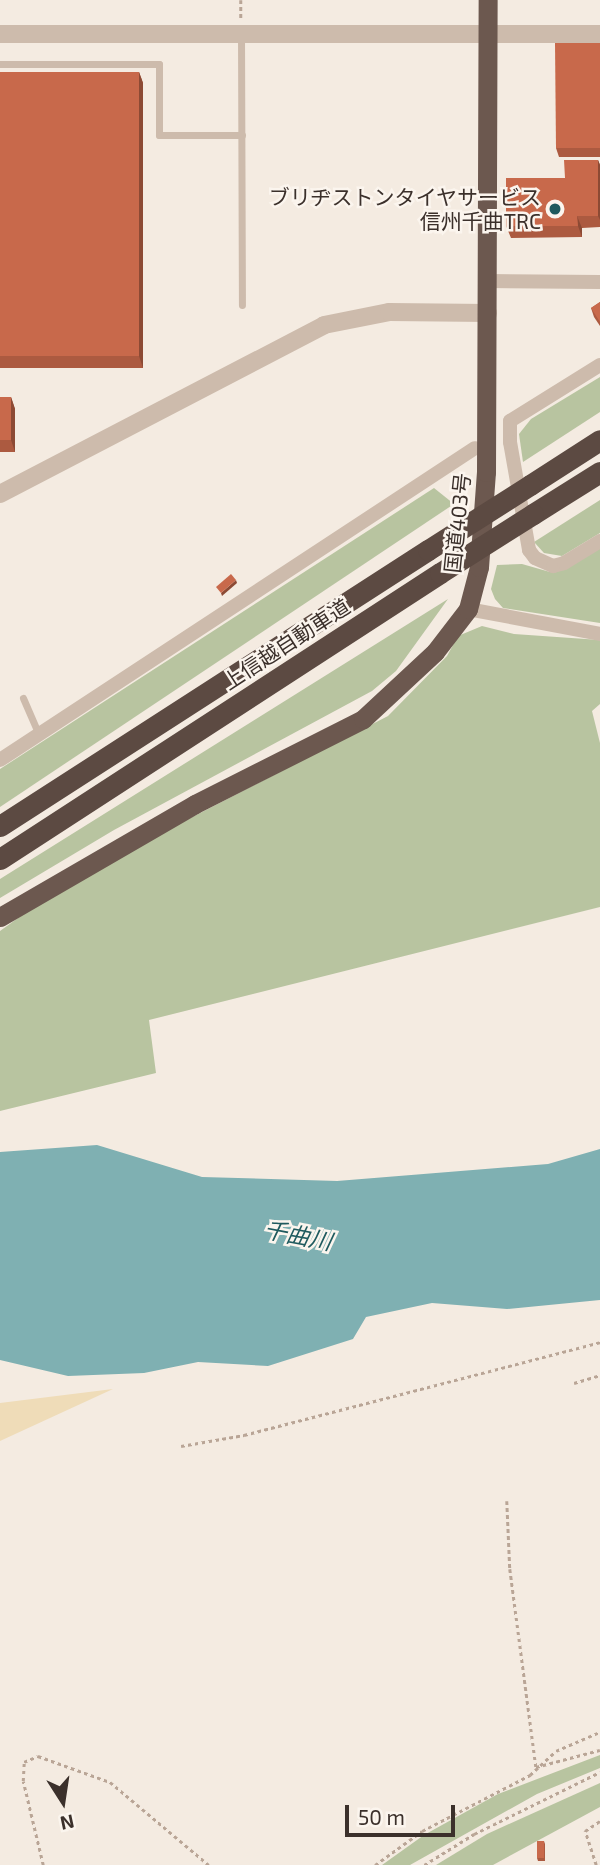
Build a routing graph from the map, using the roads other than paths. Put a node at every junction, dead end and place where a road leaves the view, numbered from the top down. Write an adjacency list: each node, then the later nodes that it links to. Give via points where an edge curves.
1 (488, 0): 5 (highway, 国道403号)
2 (0, 34): 3 (street)
3 (241, 34): 5 (street); 7 (lane)
4 (600, 34): 5 (street)
5 (488, 35): 8 (highway, 国道403号)
6 (0, 64): 7 (lane, via 159,64 159,135)
7 (242, 135): 10 (lane)
8 (488, 281): 9 (street); 11 (highway, 国道403号)
9 (600, 282)
10 (242, 305)
11 (488, 313): 16 (street, via 389,312 324,325); 18 (highway, 国道403号, via 484,507 479,567)
12 (600, 365): 17 (street, via 510,421 510,442 529,550 535,558 553,566)
13 (600, 440): 23 (highway, 上信越自動車道, bridge)
14 (475, 448): 21 (street)
15 (600, 472): 24 (highway, 上信越自動車道, bridge)
16 (0, 494)
17 (600, 541)
18 (468, 609): 19 (street); 25 (highway, 国道403号, via 435,652 363,719 195,804)
19 (600, 634)
20 (23, 698): 21 (lane)
21 (40, 736): 22 (street)
22 (0, 760)
23 (0, 826)
24 (0, 859)
25 (0, 917)

